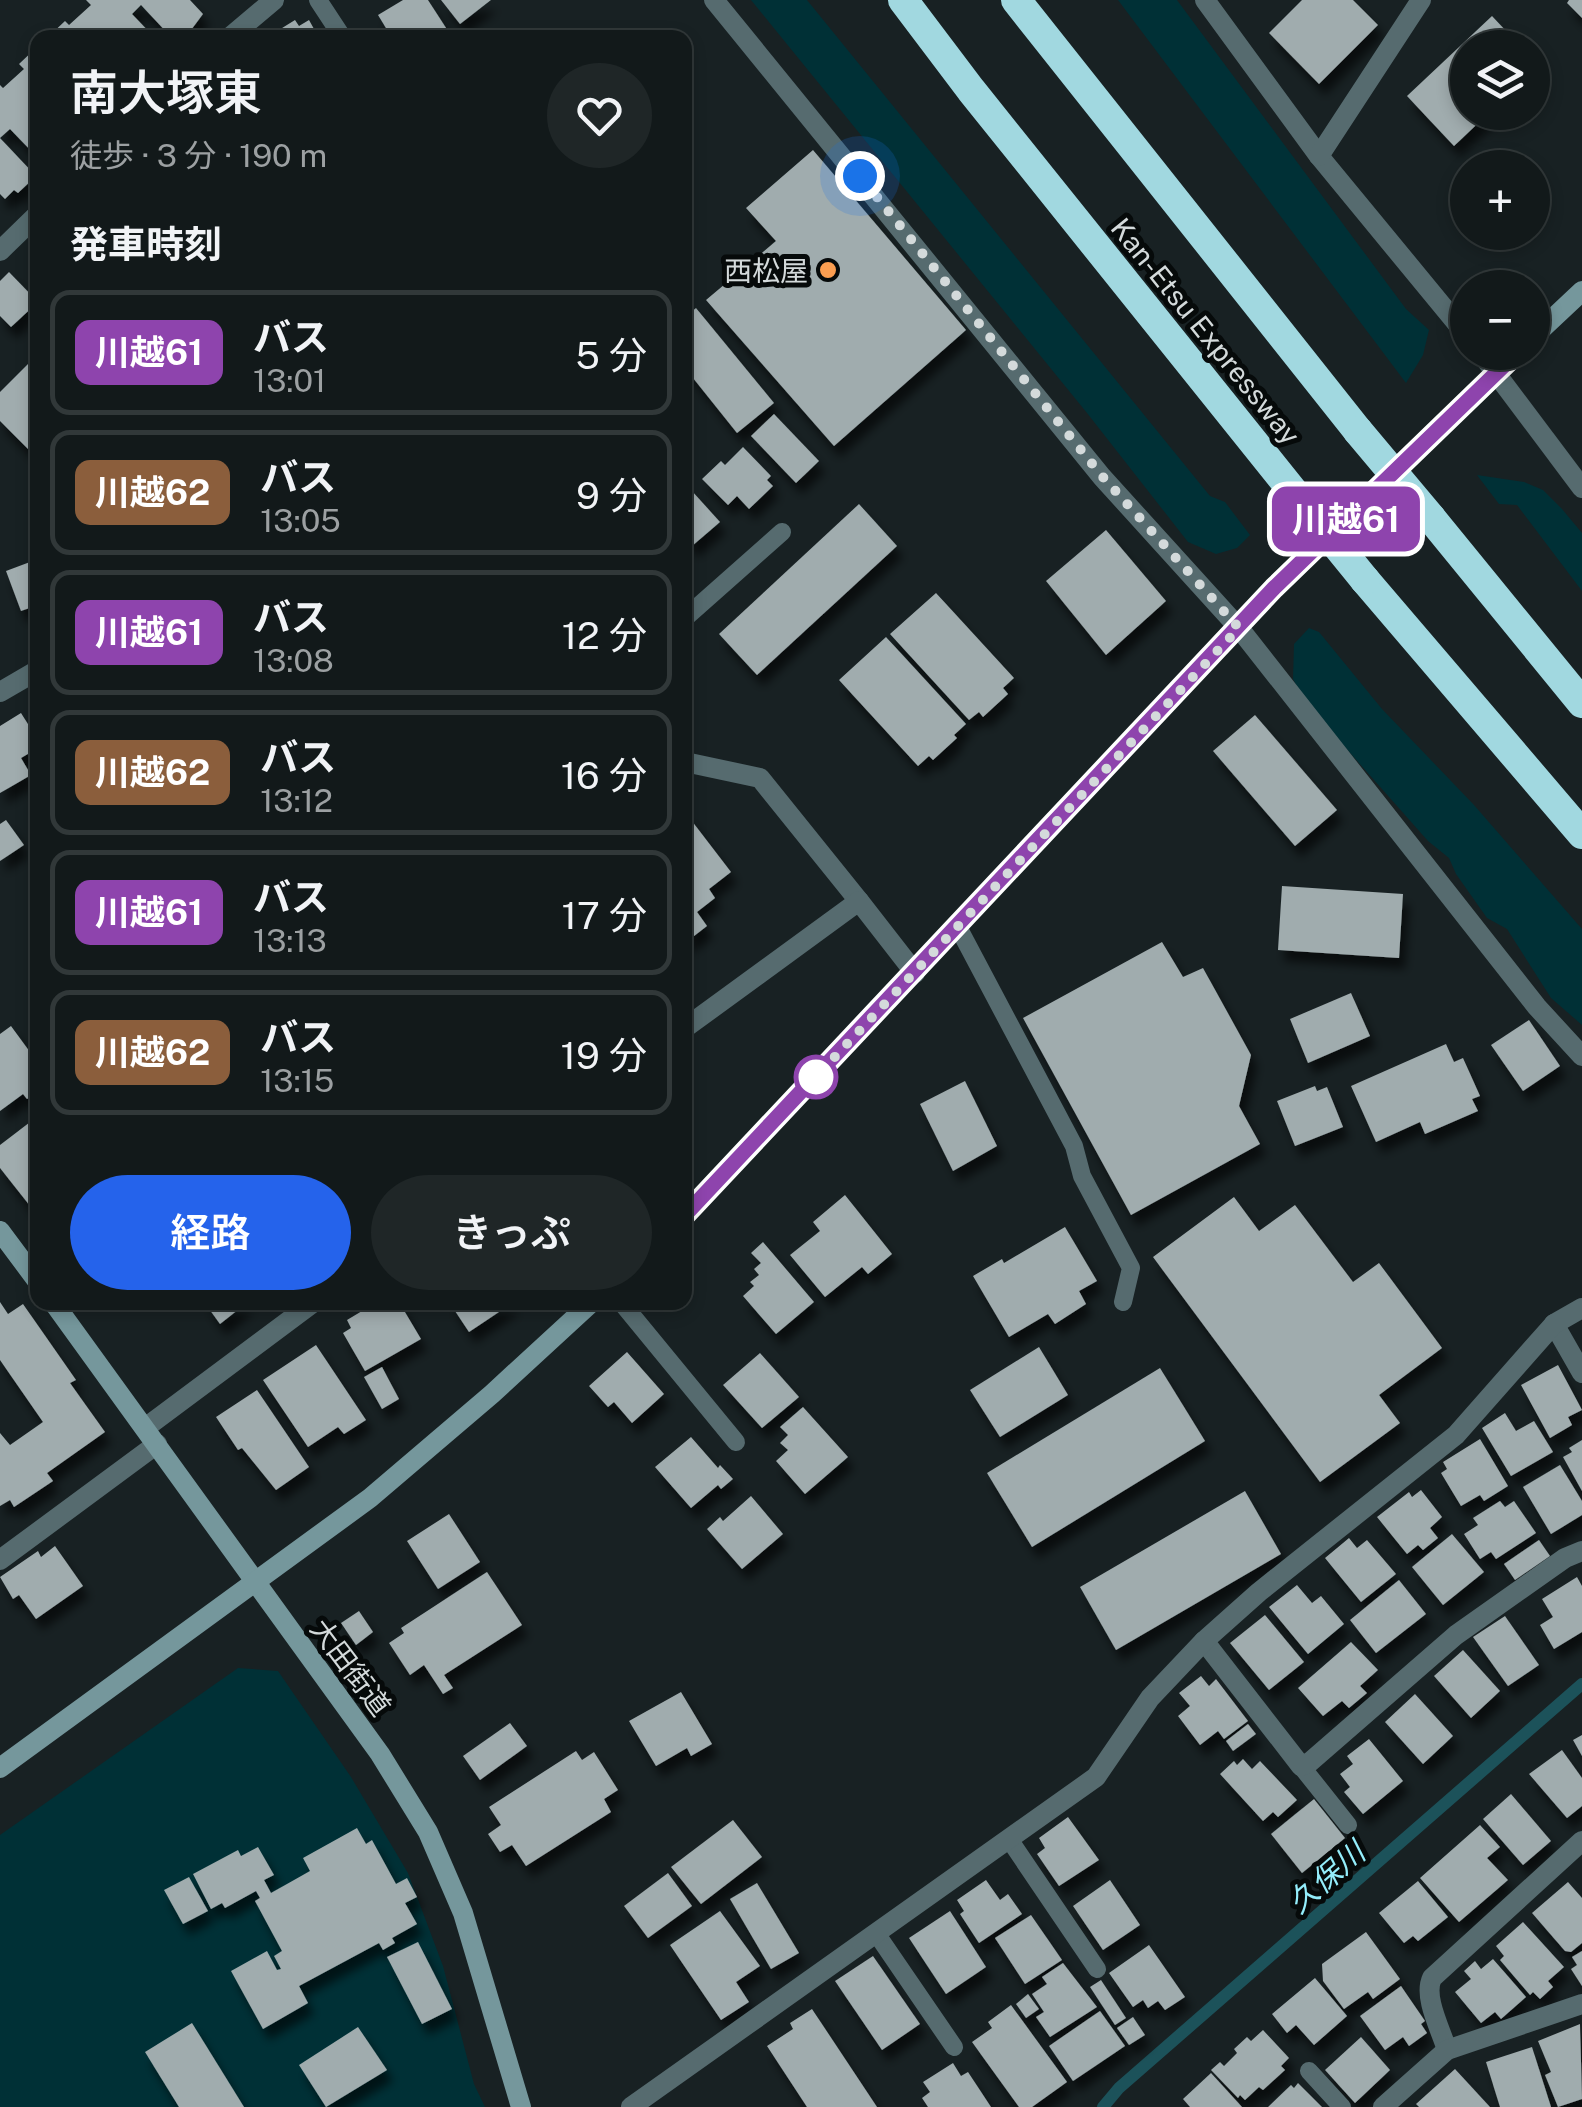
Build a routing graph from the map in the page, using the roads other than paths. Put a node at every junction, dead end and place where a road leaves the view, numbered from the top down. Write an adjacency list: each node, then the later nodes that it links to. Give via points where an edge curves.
1 (274, 0): 9 (street)
2 (318, 0): 10 (lane)
3 (714, 0): 22 (street, via 1102,476)
4 (892, 0): 11 (highway)
5 (904, 0): 11 (highway, Kan-Etsu Expressway)
6 (1018, 0): 25 (highway, Kan-Etsu Expressway, bridge)
7 (1205, 0): 12 (street)
8 (1421, 0): 12 (street)
9 (238, 30)
10 (338, 30)
11 (971, 90): 27 (highway, Kan-Etsu Expressway, bridge, via 1365,580)
12 (1319, 156): 16 (street)
13 (30, 220): 14 (street)
14 (3, 241)
15 (1582, 292): 17 (street)
16 (1450, 316)
17 (1550, 321)
18 (1497, 372): 19 (street); 22 (street)
19 (1582, 488)
20 (782, 532): 21 (lane)
21 (692, 612)
22 (1239, 628): 29 (street); 32 (street)
23 (30, 675): 24 (street)
24 (0, 692)
25 (1582, 702)
26 (692, 763): 28 (street, via 760,778)
27 (1582, 834)
28 (859, 901): 30 (street); 31 (street)
29 (958, 926): 30 (street); 36 (lane, via 1131,1268)
30 (915, 973): 33 (street)
31 (692, 1023)
32 (1582, 1056)
33 (692, 1208)
34 (0, 1231): 35 (street)
35 (30, 1271)
36 (1124, 1302)
37 (1582, 1308): 42 (street)
38 (59, 1310): 44 (street, 大田街道)
39 (304, 1310): 44 (street)
40 (583, 1310): 48 (street, via 370,1498)
41 (628, 1310): 45 (lane)
42 (1554, 1324): 43 (street); 49 (street, via 1456,1436)
43 (1582, 1373)
44 (151, 1436): 47 (street); 48 (street, 大田街道)
45 (736, 1442)
46 (1582, 1551): 50 (street, via 1456,1635)
47 (0, 1560)
48 (255, 1584): 51 (street); 61 (street, 大田街道, via 380,1754 428,1832 474,1944)
49 (1204, 1641): 50 (street); 53 (street, via 1150,1698 1096,1776)
50 (1301, 1766): 52 (lane)
51 (0, 1768)
52 (1348, 1824)
53 (1009, 1839): 55 (street); 56 (lane)
54 (1582, 1841): 59 (street, via 1432,1978 1430,1996)
55 (876, 1933): 58 (lane); 62 (street)
56 (1096, 1969)
57 (1582, 2004): 59 (street)
58 (954, 2047)
59 (1447, 2050): 64 (street)
60 (1309, 2071): 63 (lane)
61 (522, 2107)
62 (632, 2107)
63 (1342, 2107)
64 (1383, 2107)

